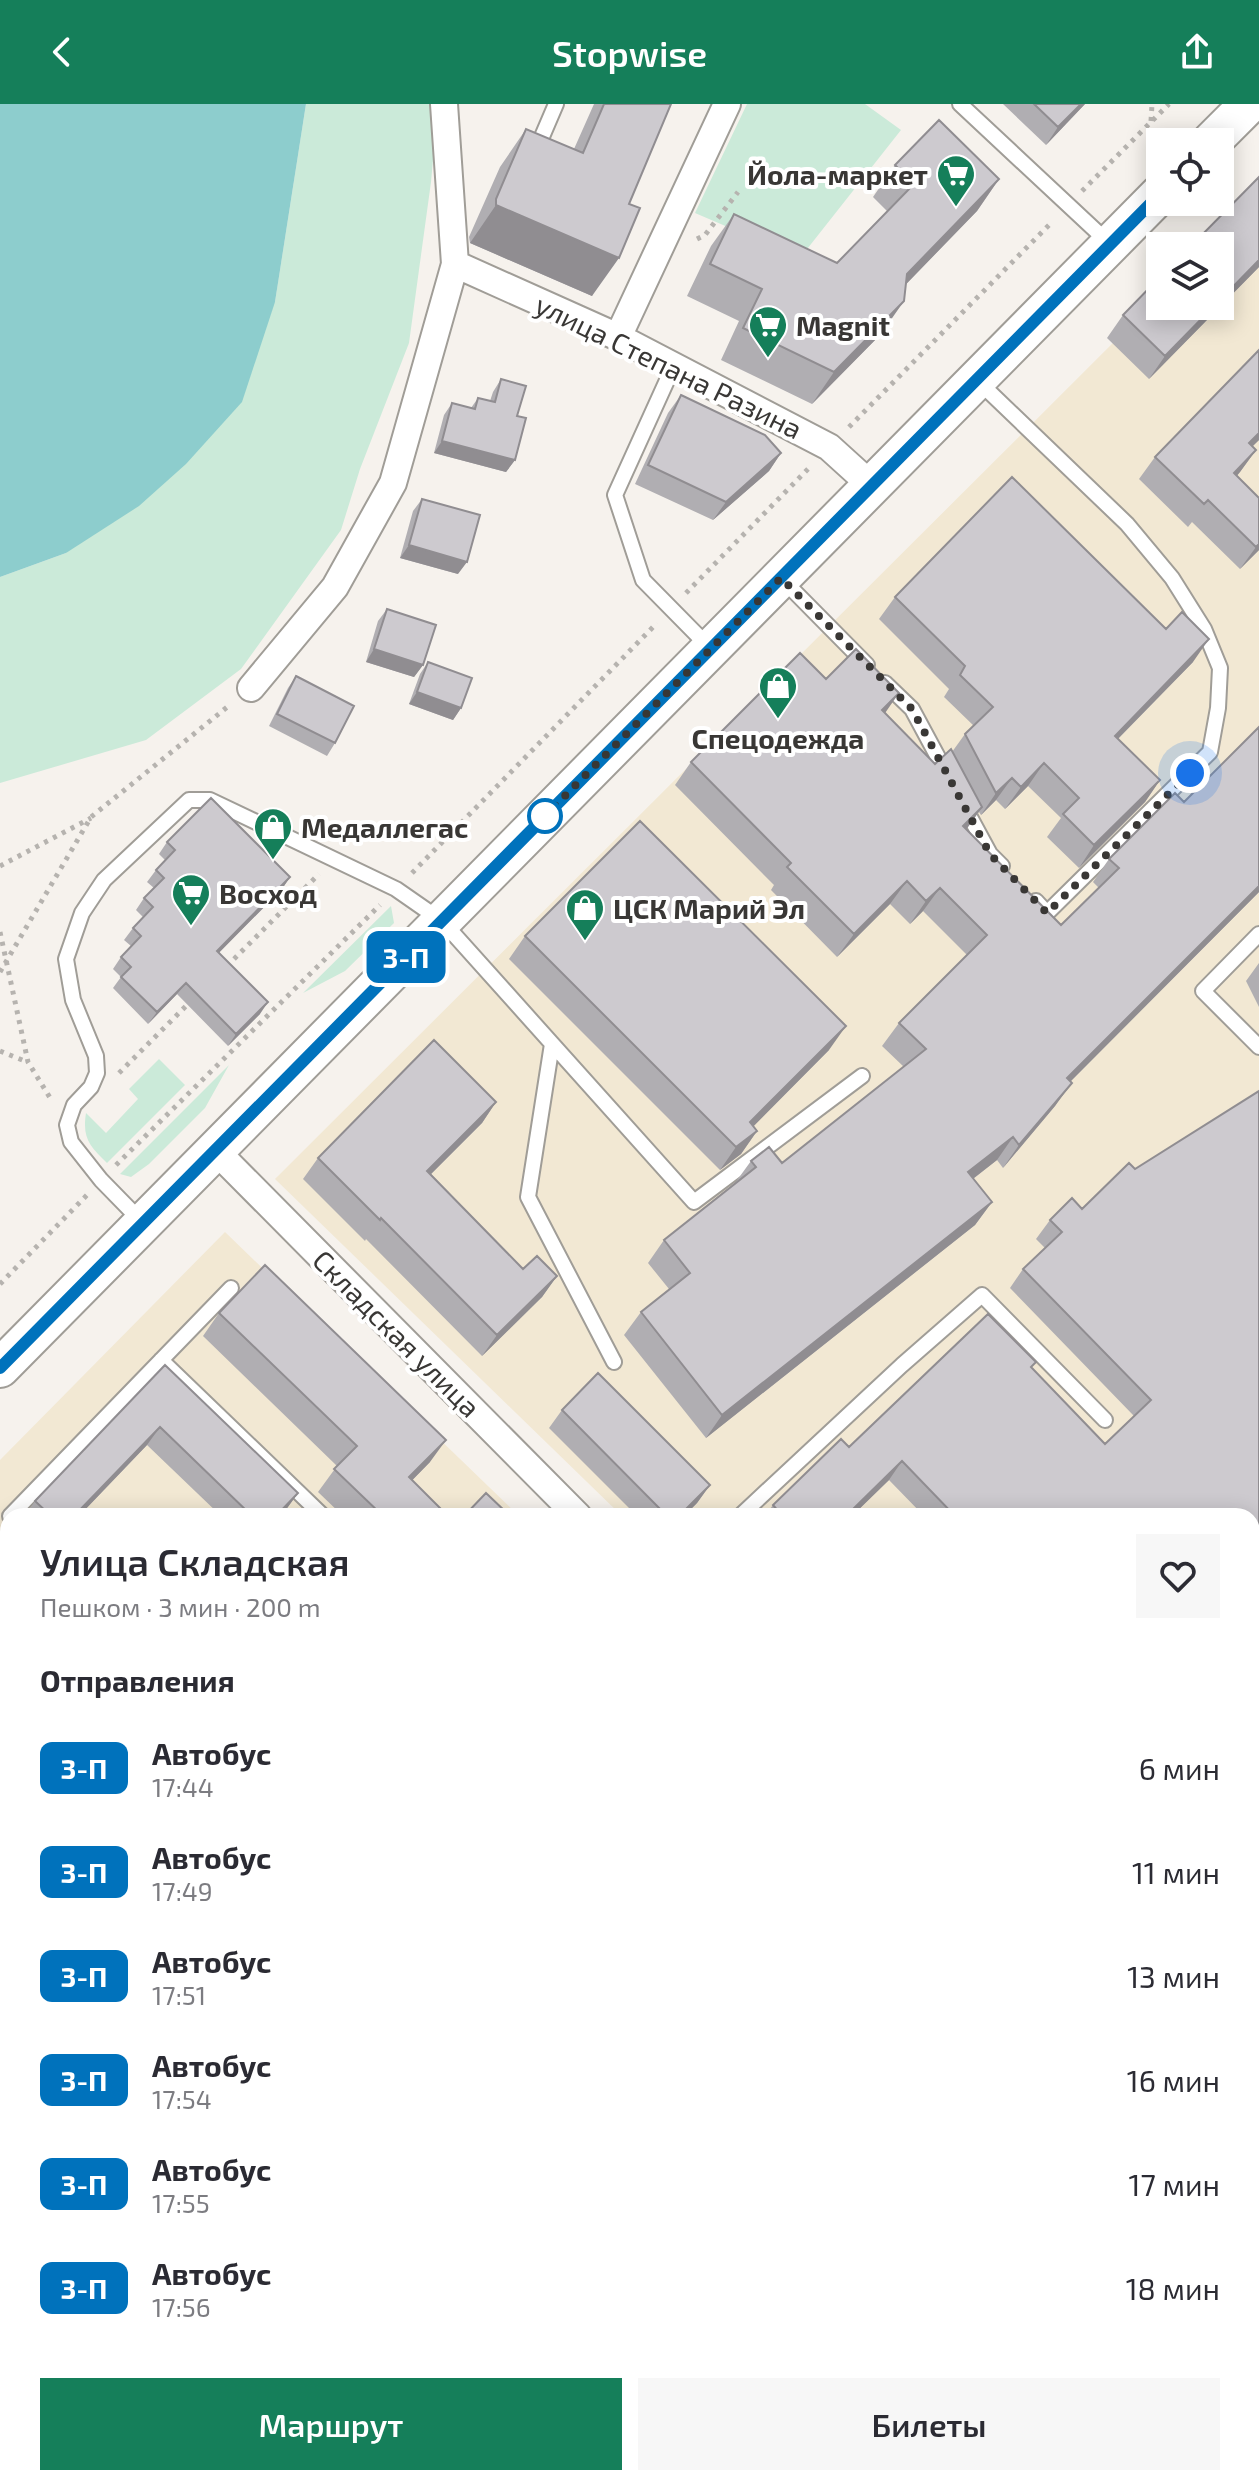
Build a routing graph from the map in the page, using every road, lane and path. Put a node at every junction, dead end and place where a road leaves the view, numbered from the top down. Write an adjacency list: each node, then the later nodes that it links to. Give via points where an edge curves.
1 (444, 104): 14 (street)
2 (556, 104): 10 (lane)
3 (727, 104): 15 (street)
4 (960, 104): 11 (lane)
5 (1152, 104): 8 (path)
6 (1169, 104): 8 (path)
7 (1249, 104): 9 (main road)
8 (1151, 122): 11 (path)
9 (1225, 128)
10 (533, 157)
11 (1068, 205): 13 (lane); 18 (path)
12 (1146, 208): 13 (main road)
13 (1110, 244): 17 (main road)
14 (455, 264): 15 (street, улица Степана Разина); 23 (street, via 393,483 335,587)
15 (618, 337): 16 (street, улица Степана Разина)
16 (674, 365): 18 (street, улица Степана Разина); 21 (lane, via 615,495 643,580)
17 (977, 380): 19 (main road); 29 (lane, via 1127,524 1172,578 1204,629 1220,668 1210,752 1047,913)
18 (829, 447): 19 (street, улица Степана Разина); 21 (path)
19 (872, 486): 20 (main road)
20 (781, 578): 22 (main road); 27 (lane, via 912,709 990,854)
21 (671, 609): 22 (lane); 28 (path)
22 (710, 649): 30 (main road)
23 (251, 688): 24 (path)
24 (91, 817): 26 (path); 33 (path)
25 (334, 860): 28 (lane); 34 (path); 43 (lane, via 210,800 189,800 104,880 82,913 66,959 73,1000 96,1056 97,1073)
26 (0, 866)
27 (1009, 874)
28 (396, 889): 30 (lane); 45 (path)
29 (1028, 893)
30 (442, 921): 37 (lane); 44 (main road)
31 (0, 932): 33 (path)
32 (1259, 934): 38 (lane, via 1203,991)
33 (7, 961): 35 (path); 40 (path)
34 (223, 970)
35 (0, 972)
36 (200, 992): 42 (path)
37 (552, 1044): 41 (lane, via 694,1202); 50 (lane, via 528,1197)
38 (1259, 1047)
39 (0, 1051): 40 (path)
40 (28, 1062): 43 (path)
41 (862, 1076)
42 (111, 1081)
43 (67, 1125): 45 (lane, via 71,1142)
44 (215, 1150): 46 (main road); 55 (street, Складская улица)
45 (101, 1180): 46 (lane); 47 (path)
46 (143, 1223): 51 (main road)
47 (0, 1284)
48 (231, 1288): 49 (lane)
49 (161, 1360): 53 (lane); 54 (lane)
50 (614, 1362)
51 (0, 1368)
52 (1105, 1420): 56 (lane, via 982,1295)
53 (18, 1508)
54 (315, 1508)
55 (570, 1508)
56 (749, 1508)

